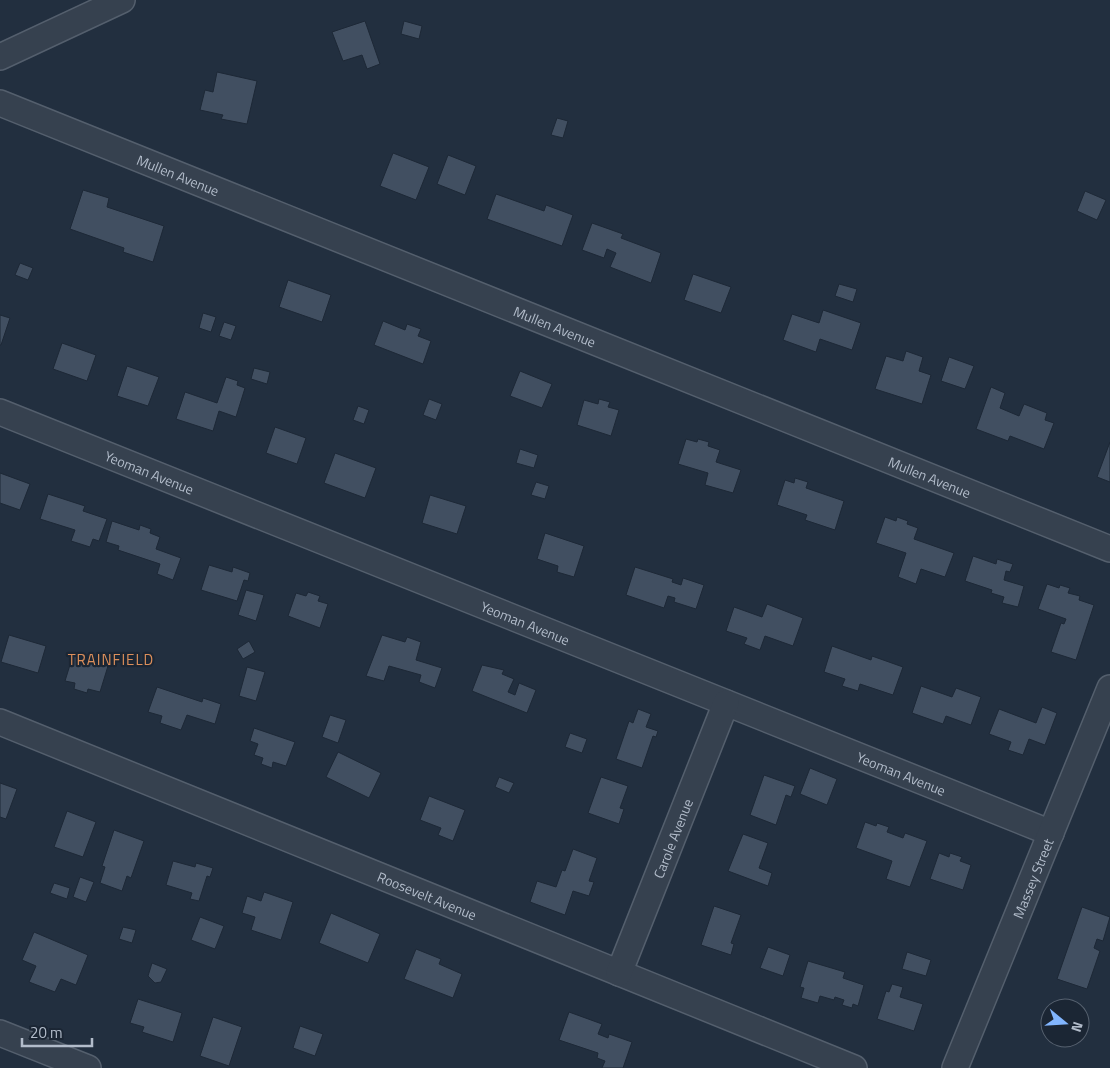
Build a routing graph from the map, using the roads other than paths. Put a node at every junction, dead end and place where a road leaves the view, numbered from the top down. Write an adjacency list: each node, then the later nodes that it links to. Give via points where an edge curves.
1 (122, 0): 2 (street)
2 (0, 57)
3 (0, 103): 5 (street, Mullen Avenue)
4 (0, 412): 7 (street, Yeoman Avenue)
5 (1110, 549)
6 (1110, 688): 9 (street, Massey Street)
7 (726, 703): 9 (street, Yeoman Avenue); 10 (street, Carole Avenue)
8 (0, 722): 10 (street, Roosevelt Avenue)
9 (1051, 834): 14 (street, Massey Street)
10 (620, 973): 13 (street, Roosevelt Avenue)
11 (0, 1033): 12 (street)
12 (88, 1068)
13 (854, 1068)
14 (955, 1068)

